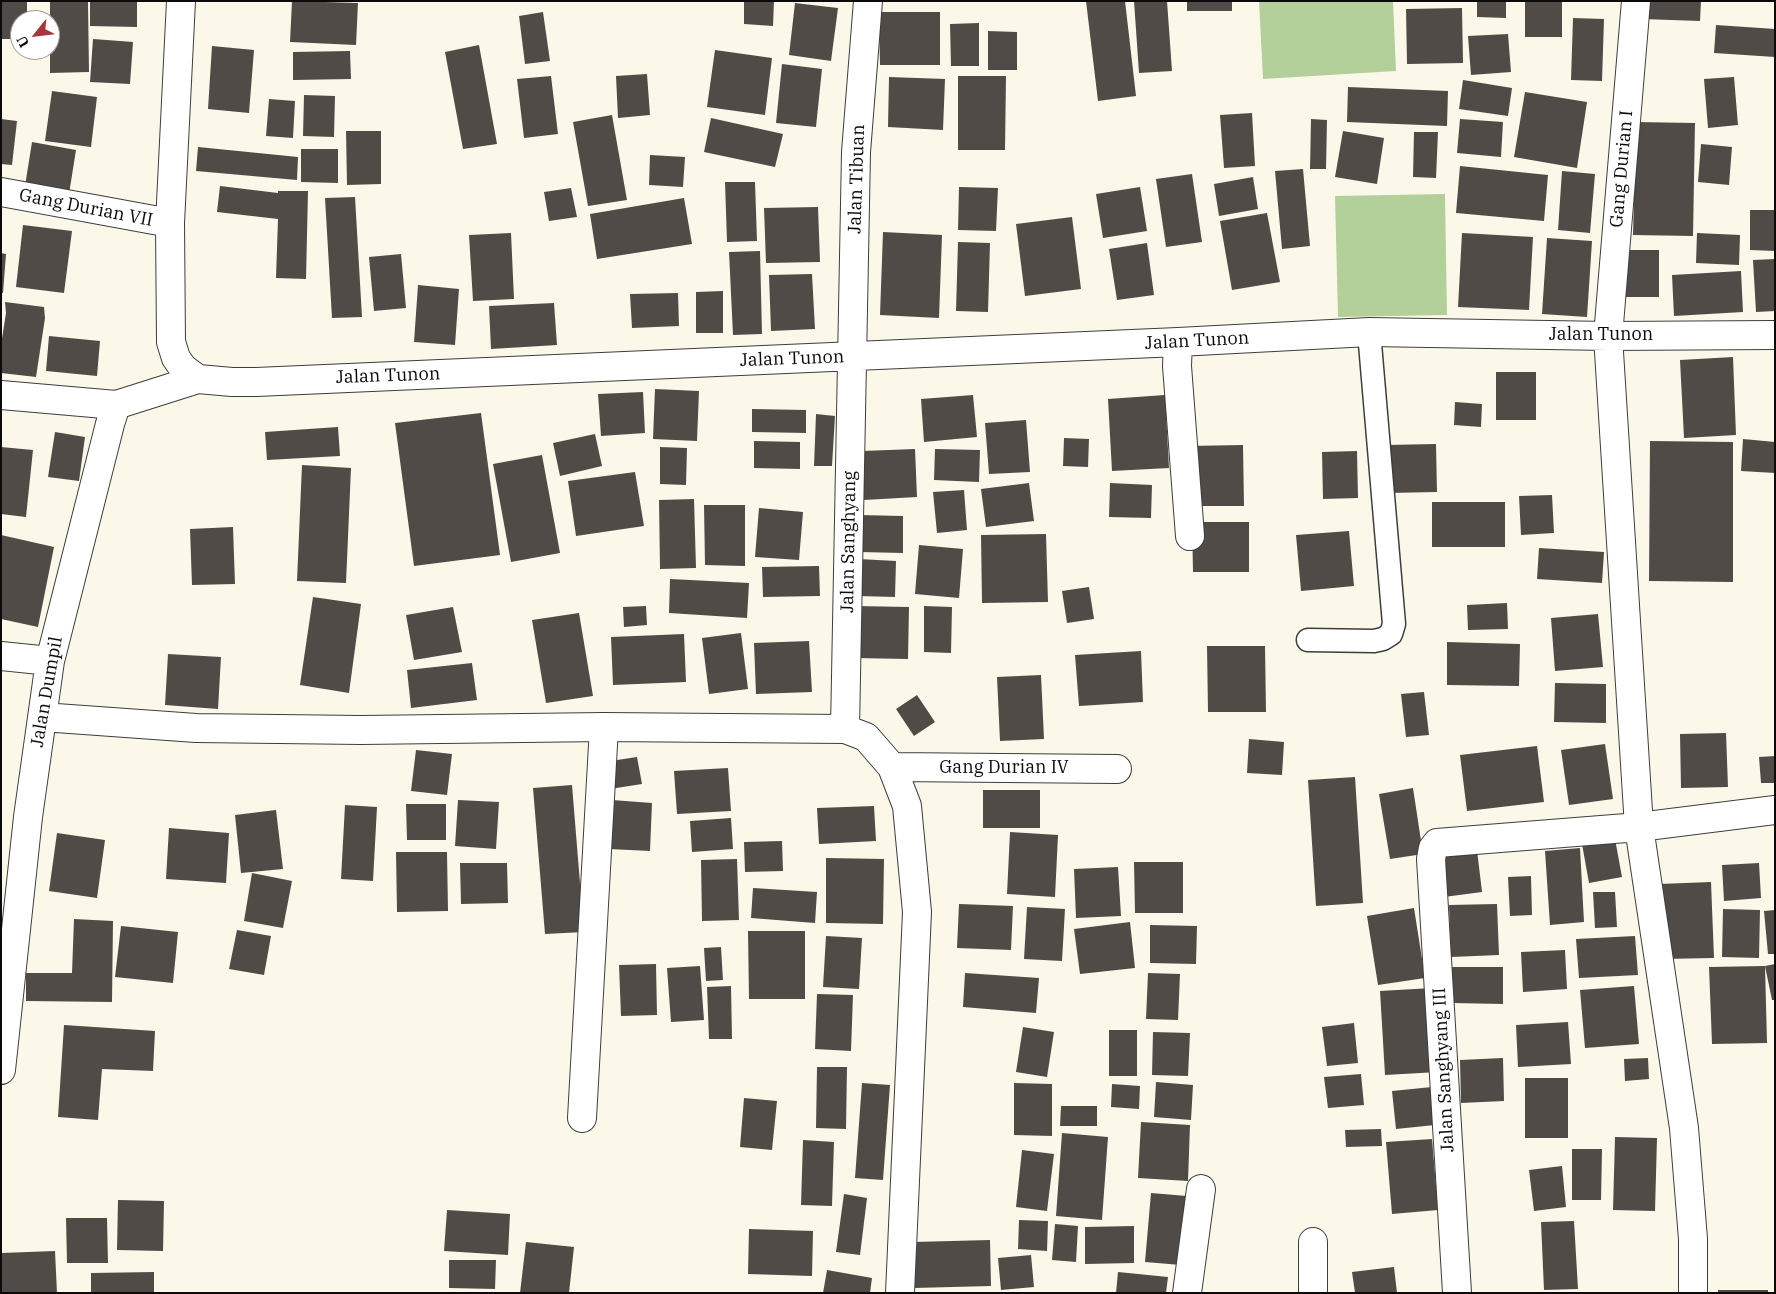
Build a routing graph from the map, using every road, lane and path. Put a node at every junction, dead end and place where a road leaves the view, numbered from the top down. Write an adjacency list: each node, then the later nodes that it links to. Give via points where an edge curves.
1 (181, 1): 5 (street)
2 (868, 1): 10 (street, Jalan Tibuan, via 856,152)
3 (1636, 1): 8 (street, Gang Durian I)
4 (1, 192): 5 (street, Gang Durian VII)
5 (170, 224): 11 (street, via 171,342 183,368)
6 (1369, 332): 8 (street, Jalan Tunon); 9 (street, Jalan Tunon); 15 (lane, via 1394,624 1391,634 1374,641)
7 (1775, 335): 8 (street, Jalan Tunon)
8 (1608, 336): 24 (street, Gang Durian I)
9 (1178, 342): 10 (street, Jalan Tunon); 14 (street)
10 (852, 356): 11 (street, Jalan Tunon, via 256,382); 20 (street, Jalan Sanghyang)
11 (198, 379): 13 (street)
12 (1, 395): 13 (street)
13 (116, 405): 17 (street, Jalan Dumpil)
14 (1190, 536)
15 (1308, 640)
16 (1, 656): 17 (street)
17 (50, 661): 18 (street, Jalan Dumpil)
18 (42, 717): 19 (street, via 196,728); 25 (street, Jalan Dumpil)
19 (604, 727): 20 (street); 26 (street)
20 (845, 729): 21 (street, via 866,737)
21 (892, 767): 22 (street, Gang Durian IV); 29 (street, via 907,806 917,912)
22 (1117, 769)
23 (1775, 810): 24 (street)
24 (1639, 827): 32 (street, Jalan Sanghyang III, via 1437,843 1432,848); 33 (street, Gang Durian I, via 1684,1128 1693,1239)
25 (1, 1070)
26 (582, 1118)
27 (1201, 1189): 30 (street)
28 (1313, 1242): 31 (street)
29 (900, 1293)
30 (1188, 1293)
31 (1313, 1293)
32 (1457, 1293)
33 (1693, 1293)

